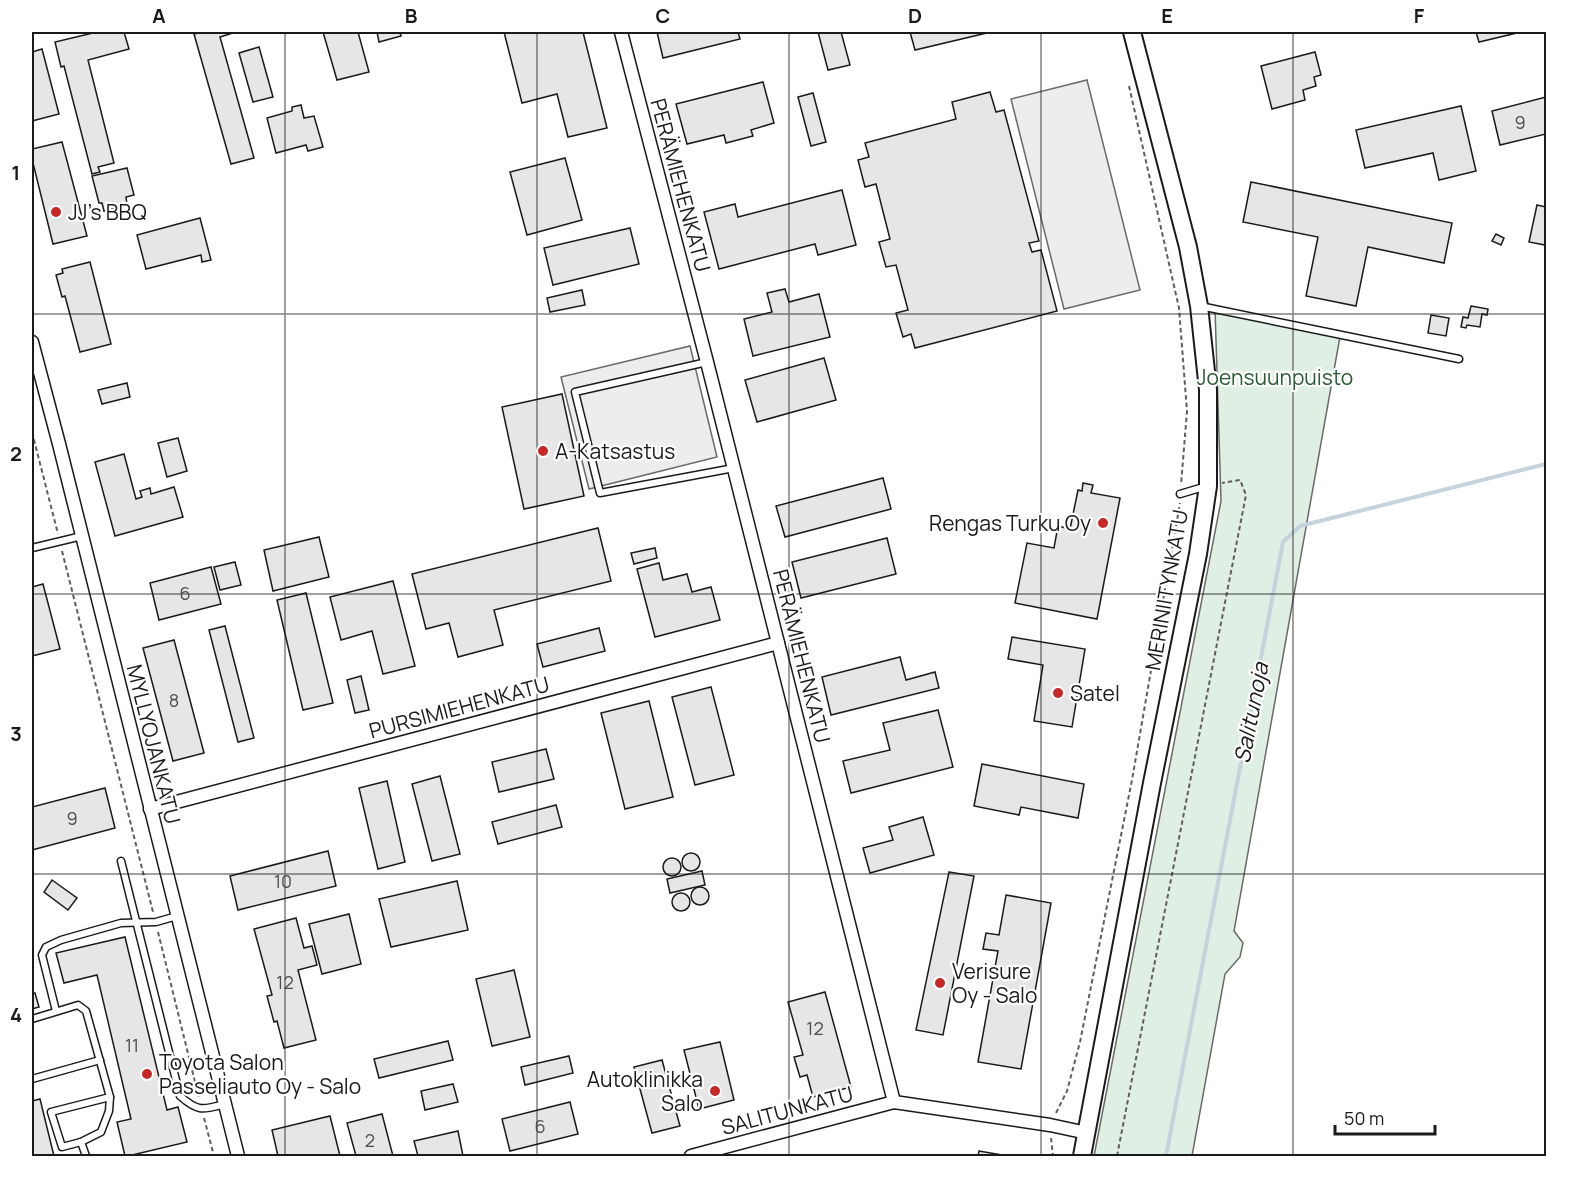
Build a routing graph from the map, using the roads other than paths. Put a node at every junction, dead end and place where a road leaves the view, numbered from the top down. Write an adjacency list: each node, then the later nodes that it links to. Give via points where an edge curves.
1 (621, 32): 6 (street, PERÄMIEHENKATU)
2 (1132, 32): 3 (main road, MERINIITYNKATU, via 1188,247)
3 (1199, 306): 5 (lane); 8 (main road, MERINIITYNKATU, via 1208,390)
4 (32, 342): 10 (street, MYLLYOJANKATU)
5 (1459, 359)
6 (707, 362): 7 (street, PERÄMIEHENKATU); 7 (lane, via 575,392 600,494)
7 (734, 468): 12 (street, PERÄMIEHENKATU)
8 (1208, 486): 9 (lane); 24 (main road, MERINIITYNKATU)
9 (1180, 494)
10 (82, 536): 11 (lane); 13 (street, MYLLYOJANKATU)
11 (32, 548)
12 (778, 643): 13 (street, PURSIMIEHENKATU); 22 (street, PERÄMIEHENKATU)
13 (150, 809): 15 (street, MYLLYOJANKATU)
14 (121, 861): 16 (lane)
15 (177, 916): 16 (lane, via 156,922); 23 (street, MYLLYOJANKATU)
16 (136, 921): 17 (lane, via 46,947 42,955); 23 (lane, via 180,1096 202,1110)
17 (56, 1011): 18 (lane); 19 (lane, via 78,1005 86,1011)
18 (32, 1018)
19 (100, 1060): 20 (lane); 21 (lane)
20 (32, 1079)
21 (110, 1096): 25 (lane, via 101,1132); 25 (lane, via 51,1112 62,1147)
22 (894, 1102): 24 (street); 28 (street, SALITUNKATU)
23 (225, 1104): 27 (street, MYLLYOJANKATU)
24 (1087, 1133): 29 (main road, MERINIITYNKATU)
25 (81, 1142): 26 (lane)
26 (86, 1156)
27 (238, 1156)
28 (691, 1156)
29 (1082, 1156)

